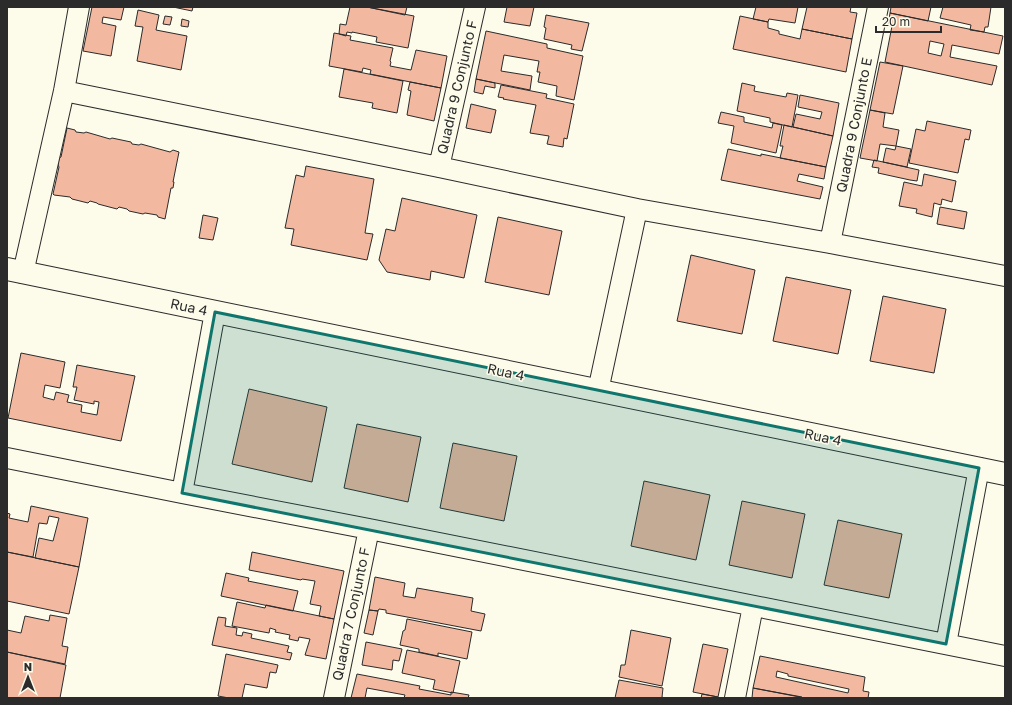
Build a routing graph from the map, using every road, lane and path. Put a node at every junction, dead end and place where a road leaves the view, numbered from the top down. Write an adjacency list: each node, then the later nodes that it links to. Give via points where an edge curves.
1 (79, 7): 4 (street)
2 (475, 7): 5 (street, Quadra 9 Conjunto F)
3 (878, 7): 7 (street, Quadra 9 Conjunto E)
4 (64, 91): 5 (street); 8 (street)
5 (439, 168): 6 (street)
6 (637, 210): 7 (street); 11 (street)
7 (830, 243): 9 (street)
8 (15, 271): 10 (street, Rua 4)
9 (1005, 276)
10 (215, 312): 11 (street, Rua 4); 15 (street)
11 (598, 391): 13 (street, Rua 4)
12 (7, 458): 15 (street)
13 (979, 468): 14 (street, Rua 4); 18 (street)
14 (1005, 474)
15 (182, 493): 16 (street)
16 (368, 529): 17 (street); 20 (street, Quadra 7 Conjunto F)
17 (754, 606): 18 (street); 21 (street)
18 (946, 644): 19 (street)
19 (1005, 656)
20 (334, 698)
21 (735, 698)

